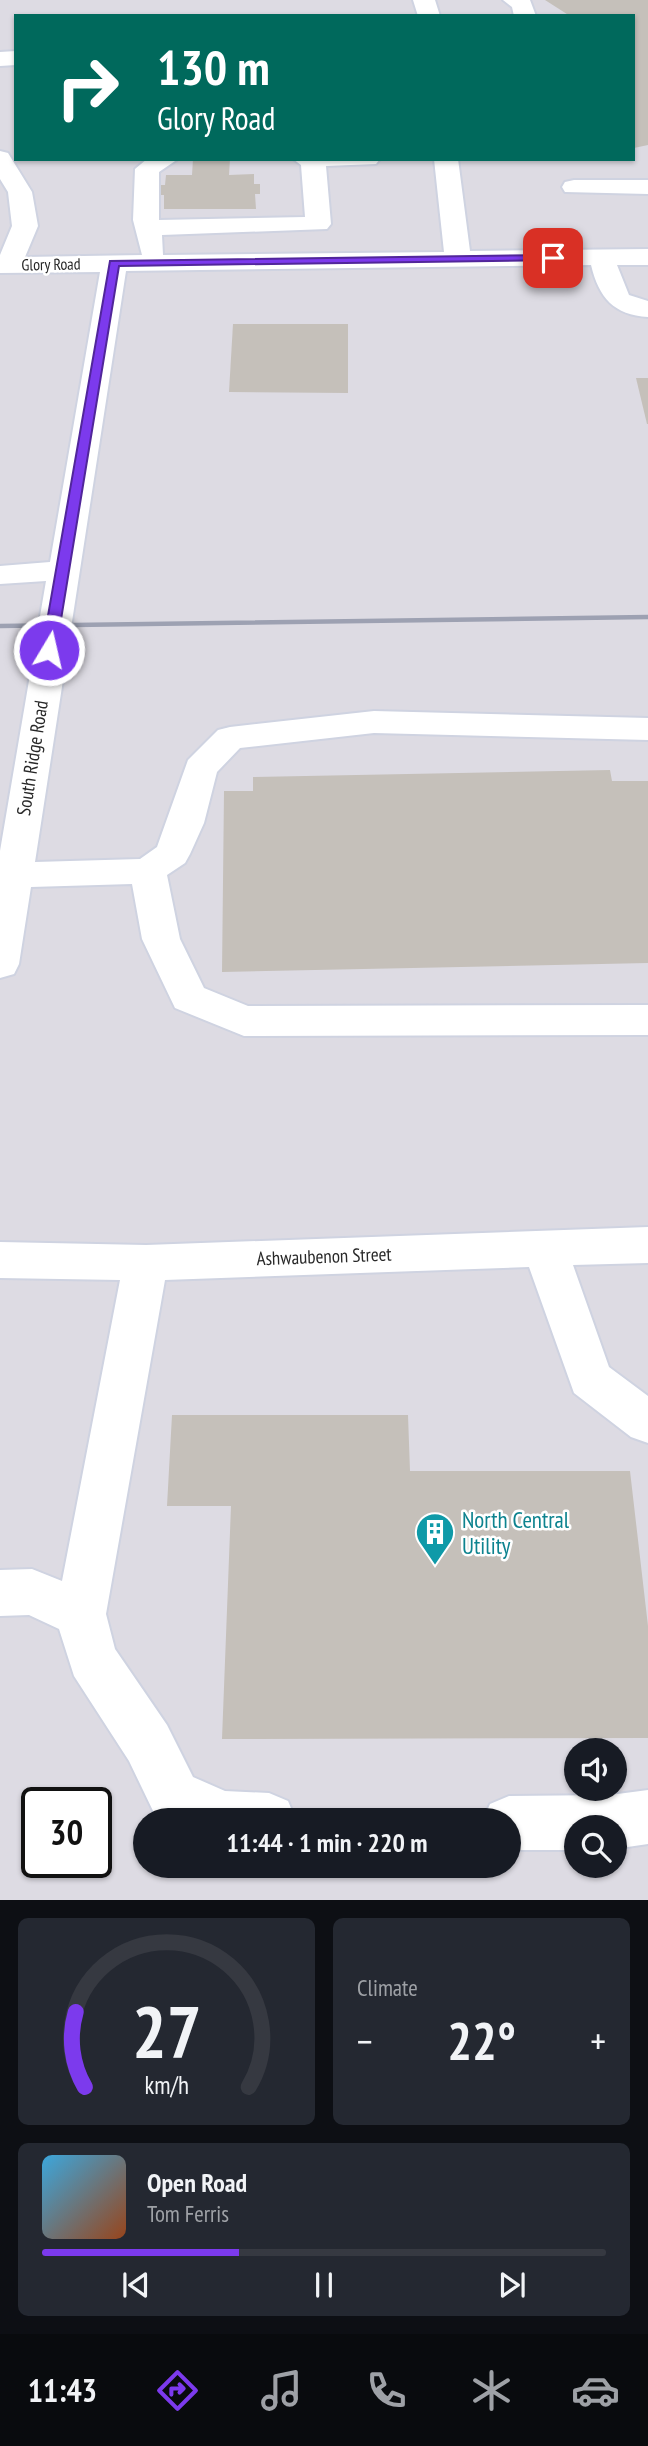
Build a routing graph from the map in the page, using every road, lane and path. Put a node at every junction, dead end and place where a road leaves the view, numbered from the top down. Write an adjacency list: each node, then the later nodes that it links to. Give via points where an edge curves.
1 (514, 0): 2 (street, via 521,3)
2 (524, 14)
3 (0, 158): 15 (street, via 20,192 25,226)
4 (162, 161): 9 (street, via 147,169 146,220)
5 (309, 161): 9 (street, via 318,224)
6 (446, 161): 12 (street)
7 (574, 187): 8 (street)
8 (648, 187)
9 (150, 228): 13 (street)
10 (602, 257): 11 (street, Glory Road); 12 (street, Glory Road); 16 (street, via 612,294 637,310)
11 (648, 257)
12 (458, 259): 13 (street, Glory Road)
13 (153, 262): 14 (street, Glory Road)
14 (114, 263): 15 (street, Glory Road); 17 (street, South Ridge Road)
15 (5, 265)
16 (648, 309)
17 (62, 571): 18 (street); 21 (street, South Ridge Road)
18 (0, 575)
19 (648, 729): 20 (street, via 374,722 230,738 200,768 172,854)
20 (148, 871): 21 (street); 23 (street, via 161,939 189,998 244,1021)
21 (14, 875): 22 (street, South Ridge Road)
22 (0, 964)
23 (648, 1020)
24 (648, 1245): 25 (street, Ashwaubenon Street)
25 (544, 1247): 27 (street, Ashwaubenon Street); 28 (street, via 590,1379)
26 (0, 1260): 27 (street, Ashwaubenon Street)
27 (146, 1263): 30 (street)
28 (648, 1423)
29 (0, 1593): 30 (street, via 32,1592)
30 (81, 1614): 31 (street, via 92,1659 148,1743 174,1797)
31 (200, 1808)
32 (648, 1817): 33 (street)
33 (521, 1823)

